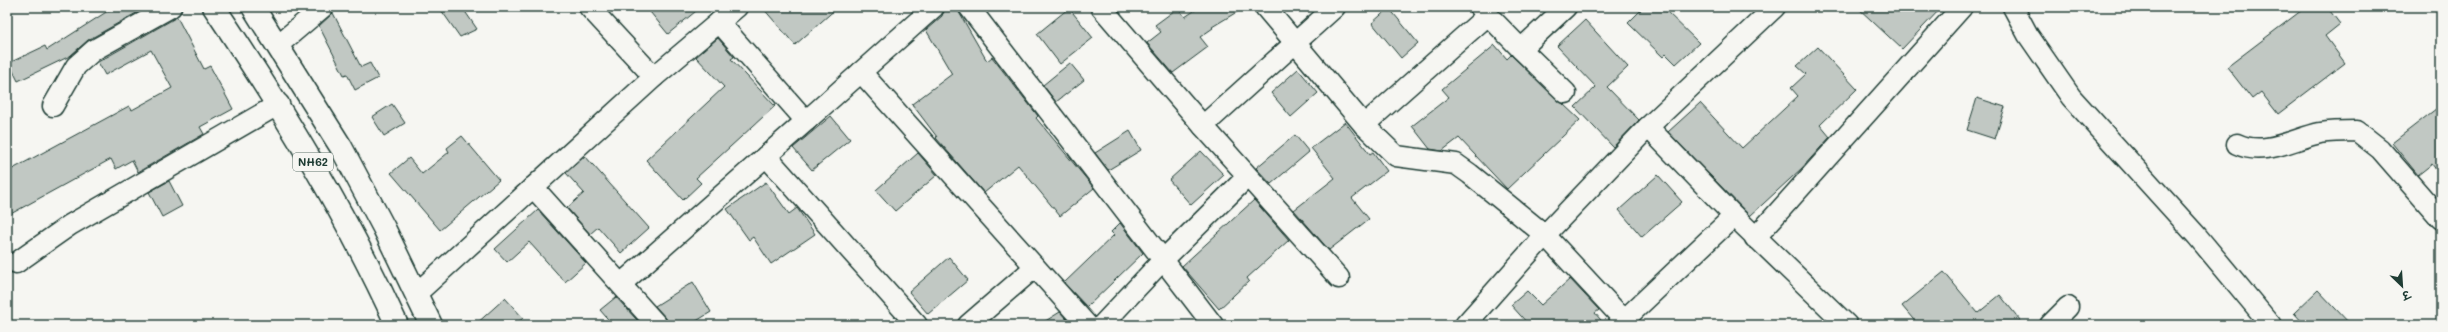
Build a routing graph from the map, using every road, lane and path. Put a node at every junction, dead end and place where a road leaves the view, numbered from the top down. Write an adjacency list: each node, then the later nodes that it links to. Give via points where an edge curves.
1 (171, 7): 25 (street, via 94,50 76,66)
2 (214, 7): 24 (highway, NH62)
3 (253, 7): 19 (highway, NH62)
4 (323, 7): 19 (street)
5 (589, 7): 22 (street)
6 (737, 7): 17 (street)
7 (934, 7): 21 (street)
8 (969, 7): 38 (street)
9 (1265, 7): 18 (street)
10 (1335, 7): 18 (street)
11 (1566, 7): 20 (street)
12 (1775, 7): 29 (street)
13 (1962, 7): 37 (street)
14 (2013, 7): 57 (street, via 2028,35 2071,97 2192,231)
15 (1109, 10): 28 (street)
16 (1484, 11): 20 (street); 27 (street)
17 (719, 22): 22 (street); 26 (street)
18 (1294, 44): 27 (street); 28 (street)
19 (278, 45): 43 (highway, NH62, via 341,147)
20 (1521, 49): 23 (street)
21 (861, 72): 26 (street); 40 (street)
22 (654, 77): 33 (street)
23 (1566, 93)
24 (279, 104): 39 (street, via 70,225); 46 (highway, NH62, via 357,241)
25 (53, 106)
26 (806, 121): 31 (street)
27 (1364, 125): 36 (street, via 1396,156 1456,164)
28 (1203, 126): 32 (street)
29 (1648, 127): 34 (street); 36 (street)
30 (2237, 144): 35 (street, via 2264,150 2321,133 2358,131 2380,149)
31 (766, 156): 42 (street); 49 (street)
32 (1247, 177): 38 (street); 41 (street)
33 (533, 187): 42 (street); 43 (street)
34 (1734, 216): 37 (street); 45 (street)
35 (2441, 219)
36 (1545, 235): 45 (street); 54 (street)
37 (1755, 238): 55 (street)
38 (1163, 260): 52 (street); 53 (street)
39 (16, 263)
40 (1034, 267): 50 (street); 51 (street)
41 (1339, 278)
42 (621, 284): 48 (street)
43 (416, 294): 47 (highway, NH62)
44 (2068, 307): 56 (street)
45 (1626, 322)
46 (397, 325)
47 (431, 325)
48 (657, 325)
49 (917, 325)
50 (968, 325)
51 (1087, 325)
52 (1102, 325)
53 (1213, 325)
54 (1465, 325)
55 (1847, 325)
56 (2050, 325)
57 (2271, 325)

